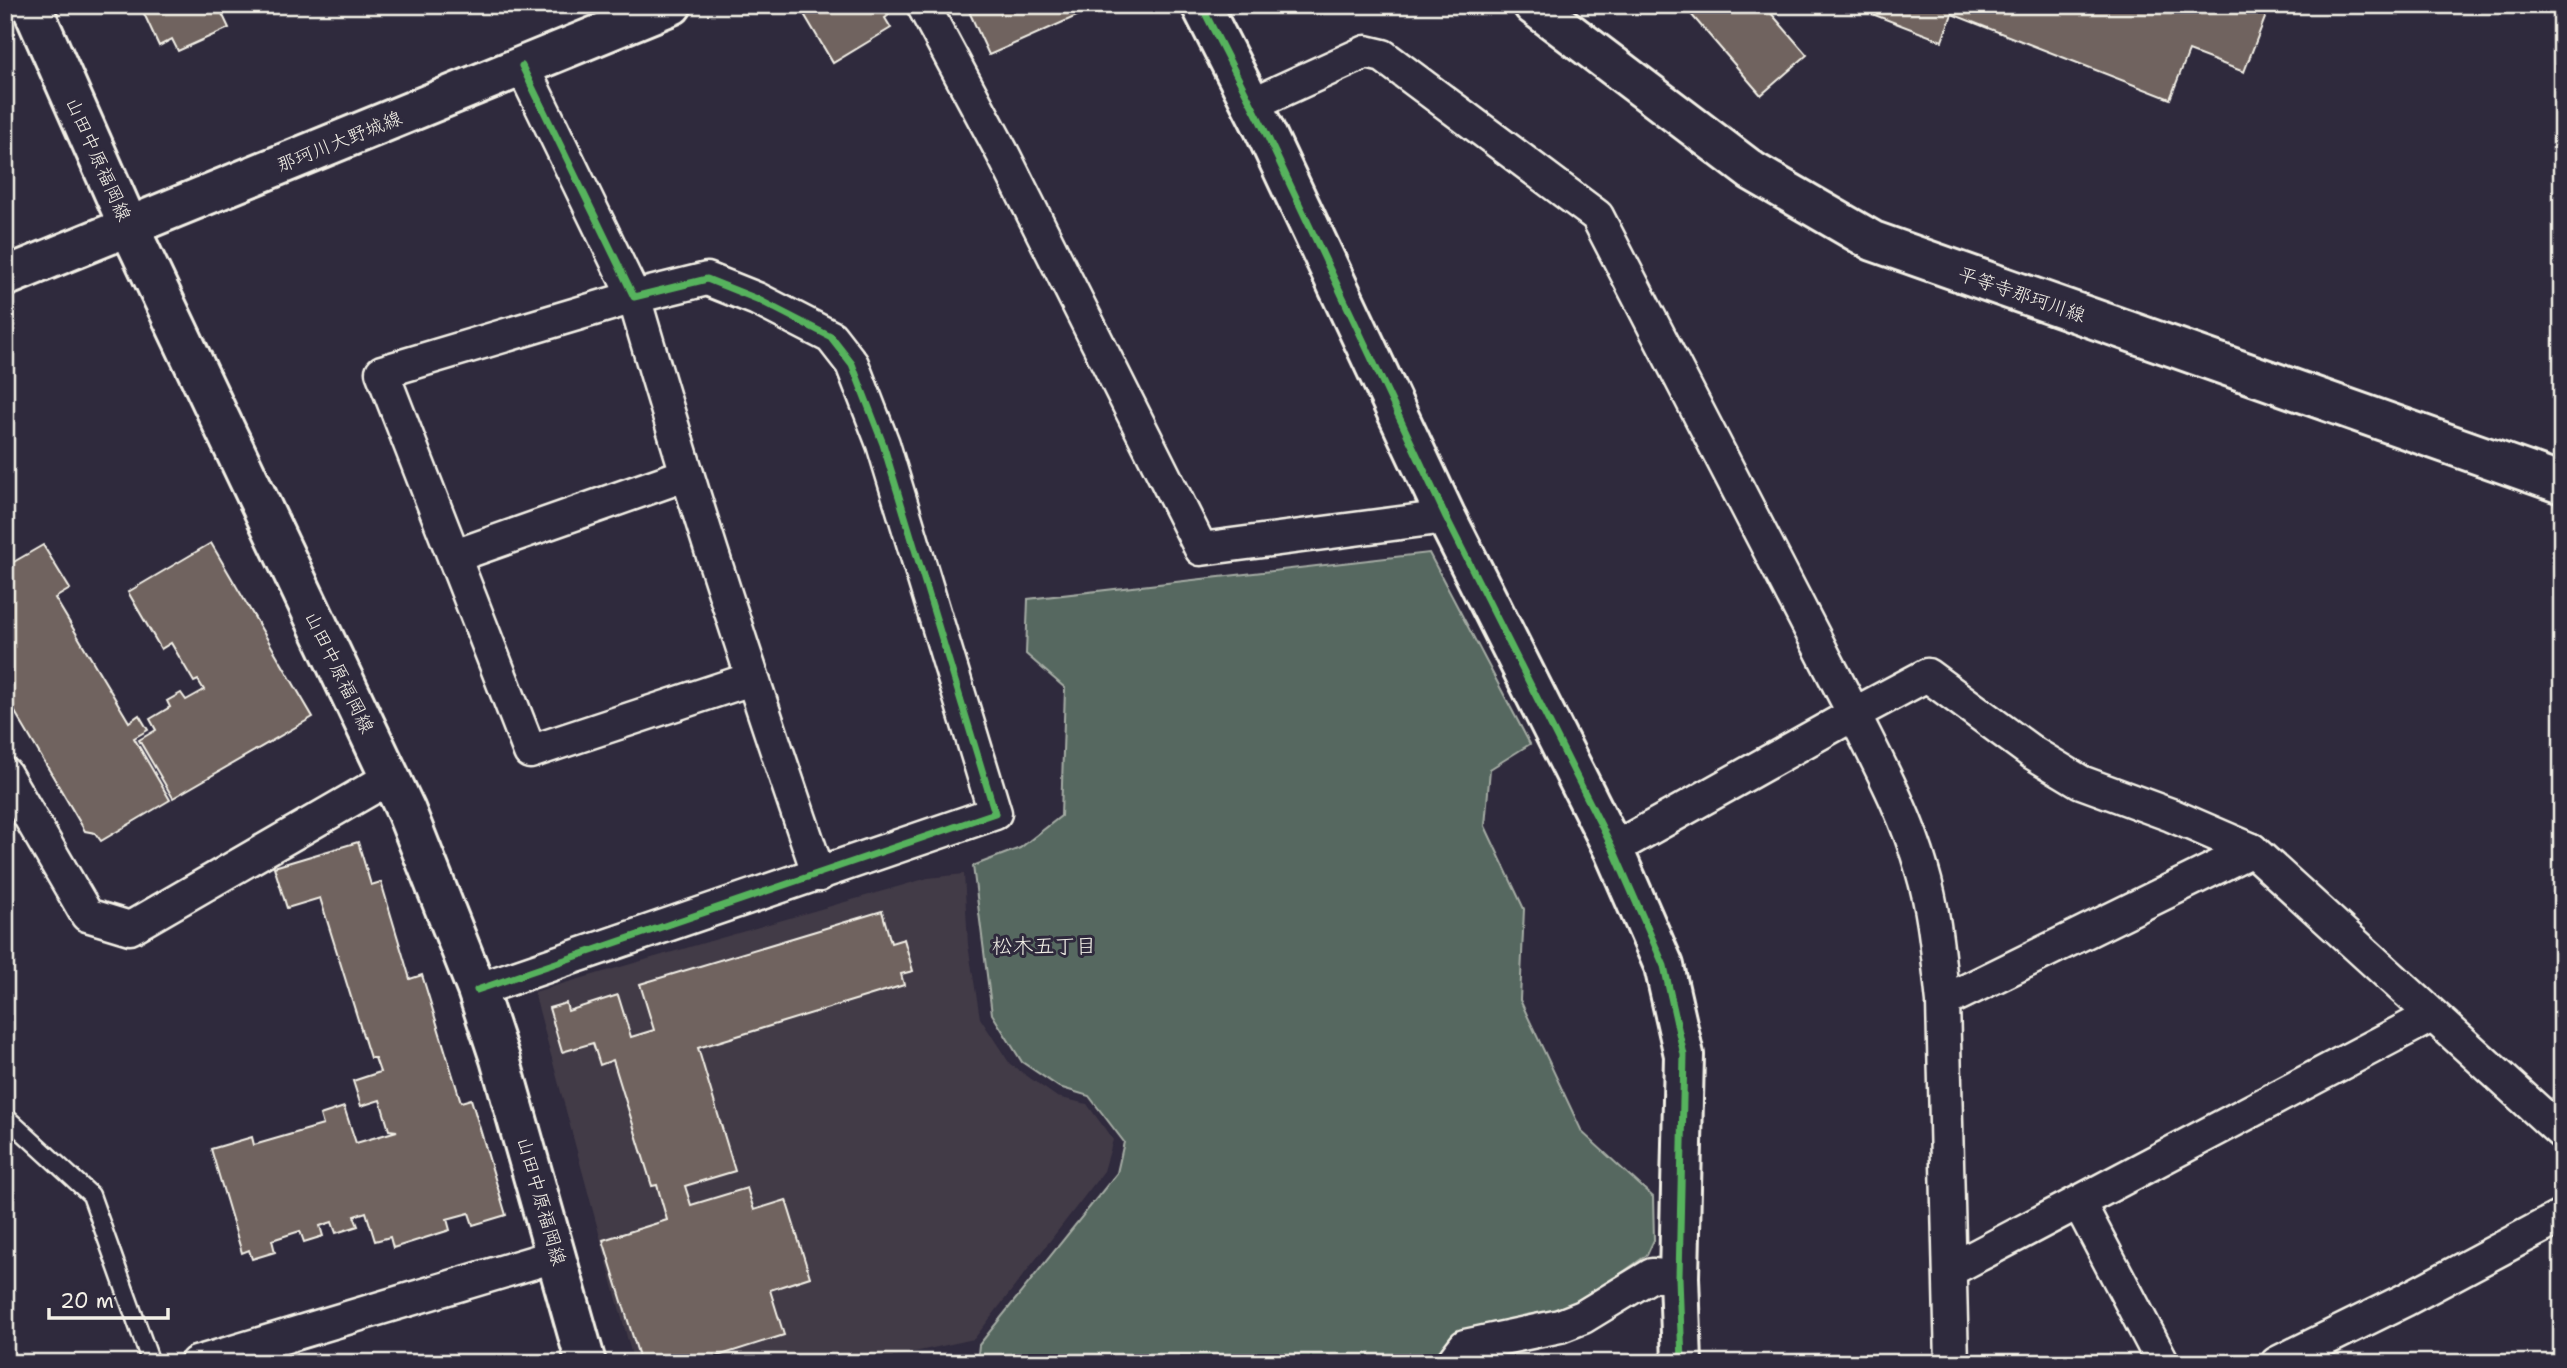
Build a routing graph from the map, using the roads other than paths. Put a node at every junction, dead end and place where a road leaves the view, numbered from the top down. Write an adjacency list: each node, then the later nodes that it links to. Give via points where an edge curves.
1 (31, 5): 8 (main road, 山田中原福岡線)
2 (672, 5): 6 (main road, 那珂川大野城線)
3 (923, 5): 13 (street, via 1201,549)
4 (1201, 5): 7 (main road)
5 (1533, 5): 12 (main road, 平等寺那珂川線, via 1752,171 1873,241)
6 (522, 66): 8 (main road, 那珂川大野城線); 10 (street)
7 (1252, 104): 13 (main road); 16 (street, via 1366,52 1382,56 1597,216)
8 (129, 227): 9 (main road, 那珂川大野城線); 18 (main road, 山田中原福岡線)
9 (5, 277)
10 (634, 296): 11 (street); 14 (street, via 382,372); 21 (street, via 707,279 831,337 852,364 883,444 996,813)
11 (685, 475): 14 (street); 15 (street)
12 (2562, 484)
13 (1446, 517): 19 (main road)
14 (455, 556): 15 (street, via 530,752)
15 (751, 679): 21 (street)
16 (1854, 713): 19 (street); 20 (street, via 1927,675 2033,753 2081,782); 23 (street, via 1922,869)
17 (5, 774): 18 (street, via 87,915 130,928)
18 (391, 777): 22 (main road, 山田中原福岡線)
19 (1613, 849): 31 (main road, via 1664,966 1684,1055)
20 (2252, 850): 23 (street); 24 (street)
21 (820, 875): 22 (street)
22 (477, 990): 29 (main road, 山田中原福岡線)
23 (1943, 1002): 30 (street)
24 (2431, 1016): 26 (street); 27 (street)
25 (5, 1116): 32 (lane, via 91,1195)
26 (2562, 1133)
27 (2079, 1203): 30 (street); 38 (street)
28 (2562, 1216): 39 (street)
29 (558, 1255): 33 (street); 34 (main road, 山田中原福岡線)
30 (1952, 1269): 37 (street)
31 (1679, 1277): 35 (street, via 1652,1275 1583,1317 1465,1346); 36 (main road)
32 (151, 1363)
33 (196, 1363)
34 (586, 1363)
35 (1452, 1363)
36 (1682, 1363)
37 (1952, 1363)
38 (2163, 1363)
39 (2277, 1363)

